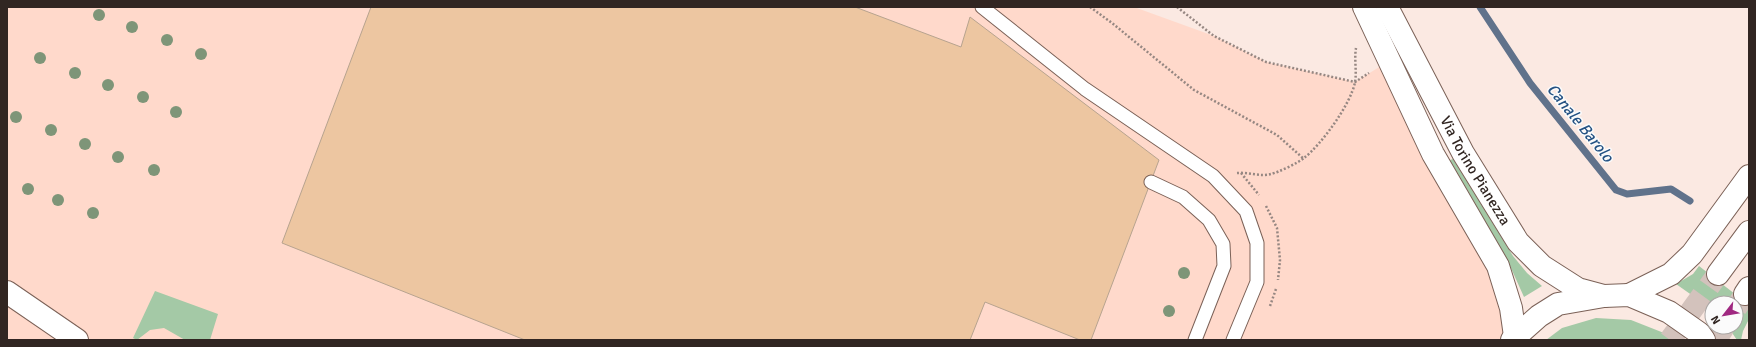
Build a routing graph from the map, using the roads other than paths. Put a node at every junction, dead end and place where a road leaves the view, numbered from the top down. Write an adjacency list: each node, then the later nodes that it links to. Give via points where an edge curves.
1 (982, 7): 14 (lane, via 1085,89 1213,176 1246,211 1258,243 1257,282)
2 (1364, 7): 11 (main road, Via Torino Pianezza, via 1434,154 1498,266 1511,308)
3 (1386, 7): 10 (main road, Via Torino Pianezza, via 1463,153 1518,242 1542,266 1578,289)
4 (1749, 176): 9 (main road, via 1692,254 1671,274)
5 (1151, 182): 13 (lane, via 1183,197 1209,220 1223,244 1224,266)
6 (1749, 232): 7 (main road)
7 (1718, 274)
8 (7, 292): 12 (main road)
9 (1629, 295): 10 (main road); 15 (main road, via 1669,312 1699,333)
10 (1604, 296): 11 (main road, via 1558,304 1539,316)
11 (1514, 338)
12 (77, 340)
13 (1195, 340)
14 (1233, 340)
15 (1704, 340)

